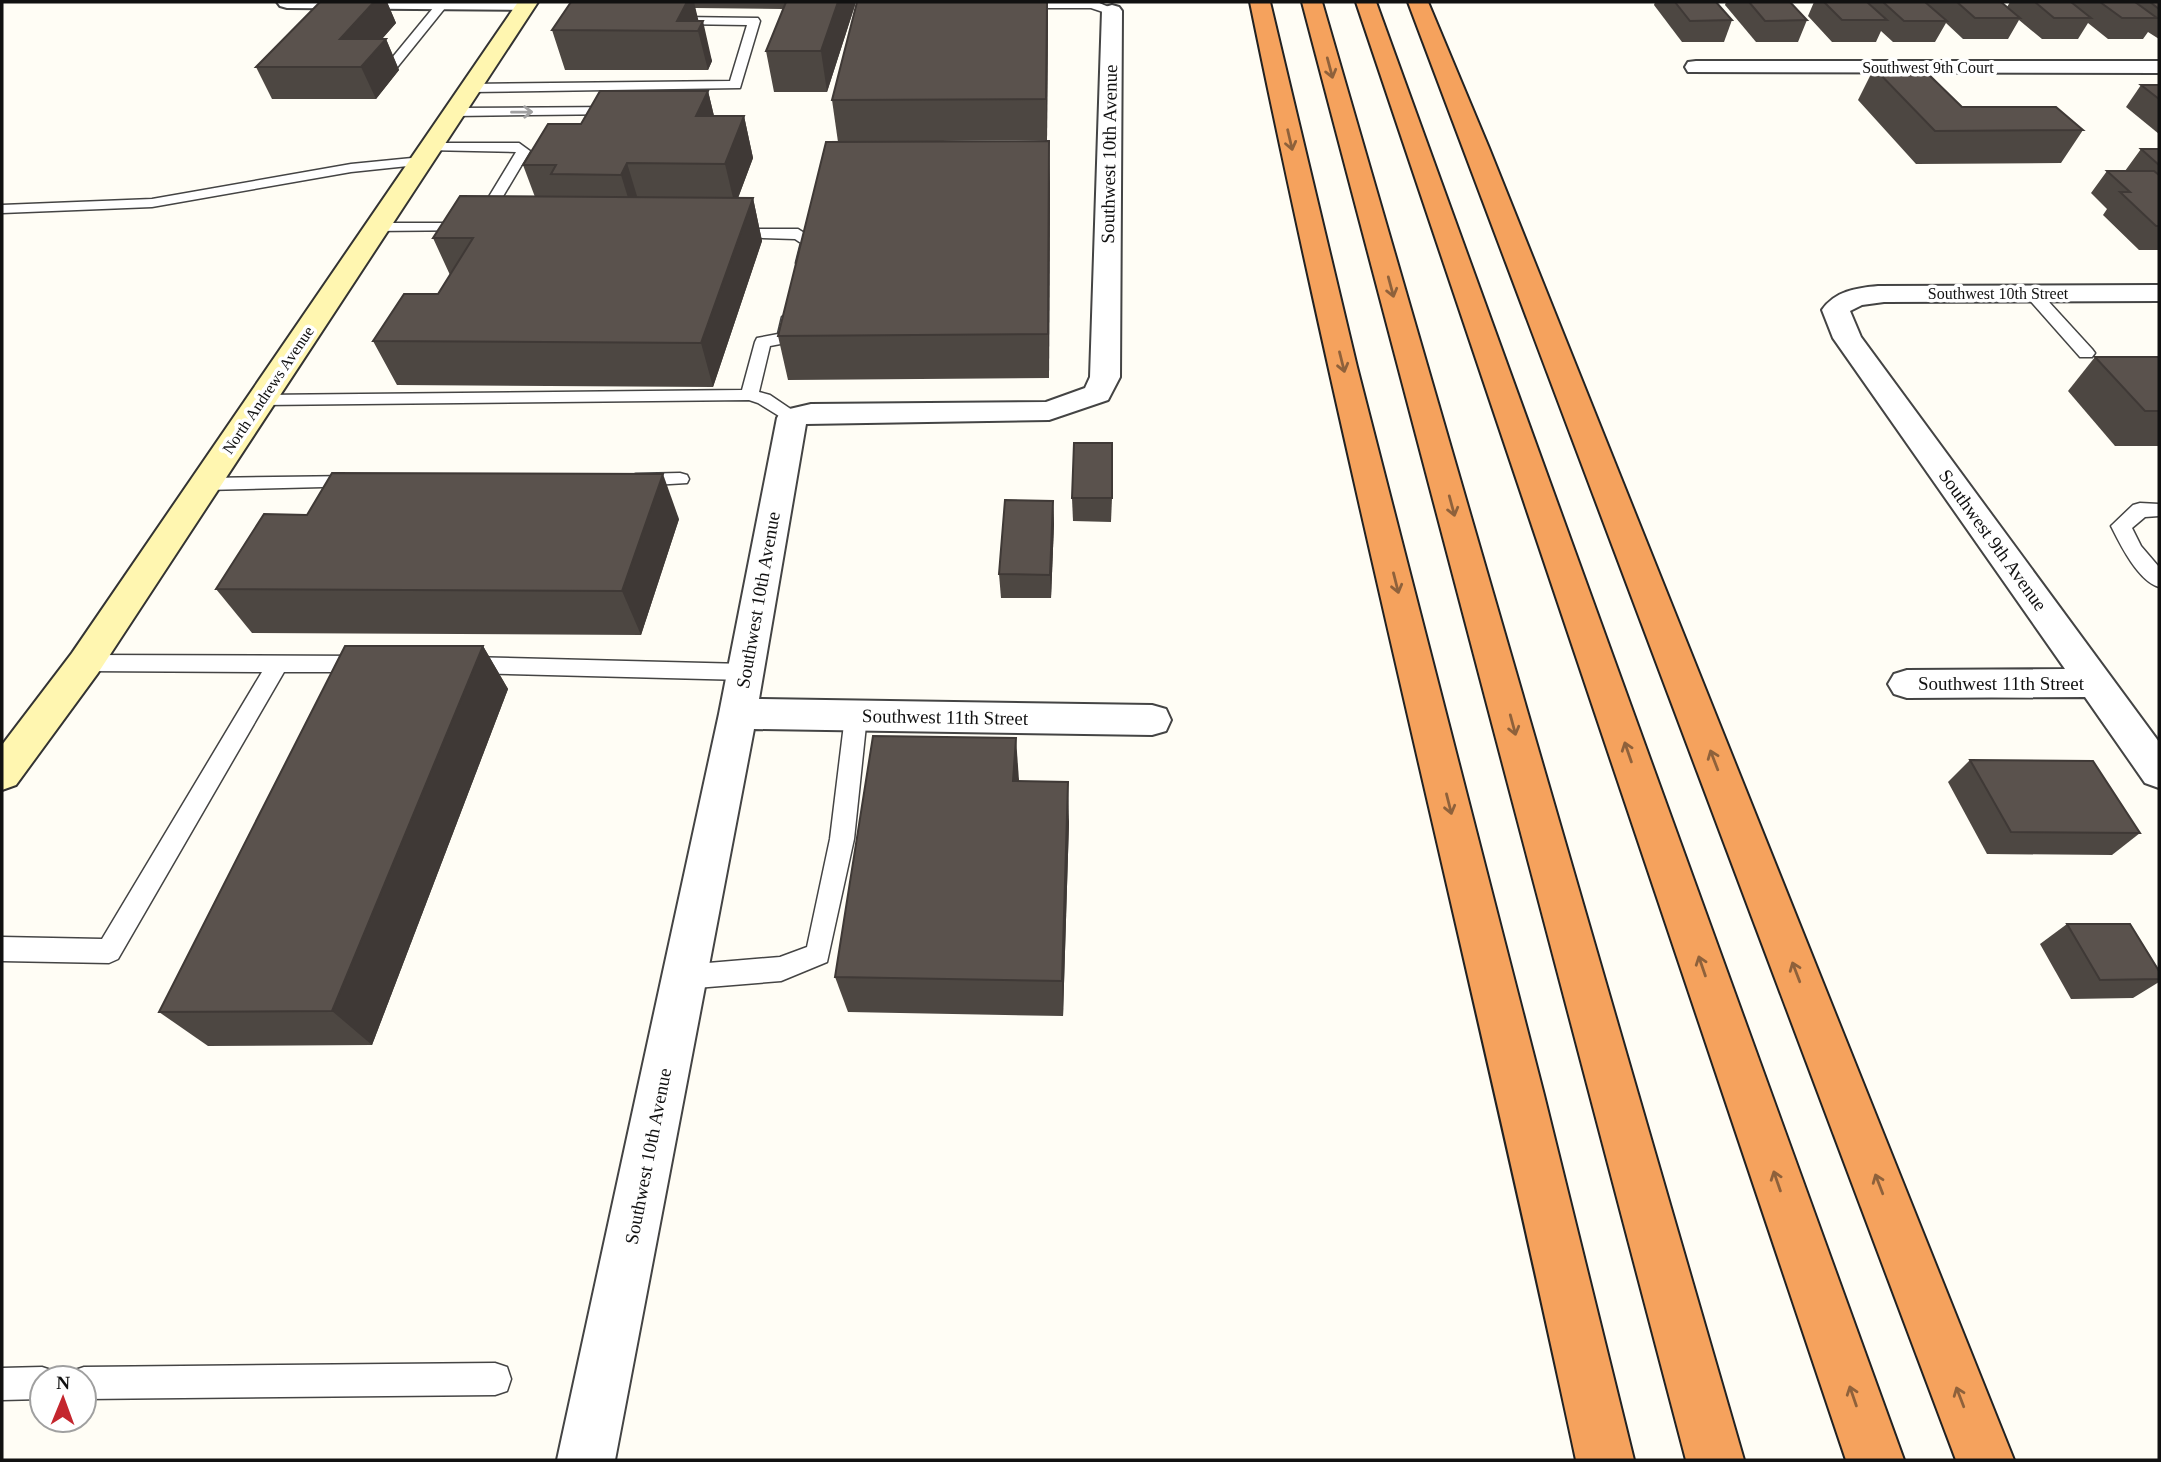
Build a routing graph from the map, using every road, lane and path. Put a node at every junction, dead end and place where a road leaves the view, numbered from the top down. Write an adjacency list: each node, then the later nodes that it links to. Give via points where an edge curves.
1 (286, 2): 7 (street)
2 (1260, 2): 55 (highway, one-way to 55)
3 (1312, 2): 56 (highway, one-way to 56)
4 (1366, 2): 57 (highway, one-way to 4)
5 (1418, 2): 58 (highway, one-way to 5)
6 (527, 3): 7 (street); 14 (main road, North Andrews Avenue)
7 (443, 4): 11 (lane)
8 (1009, 4): 9 (lane, via 1092,4)
9 (1112, 11): 29 (street, Southwest 10th Avenue, via 1105,377 1097,394 1049,411 811,413)
10 (682, 21): 14 (lane, via 754,21 735,85 655,92)
11 (391, 67)
12 (2159, 67): 13 (street, Southwest 9th Court)
13 (1696, 68)
14 (470, 88): 16 (main road, North Andrews Avenue)
15 (632, 110): 16 (lane, one-way to 15)
16 (454, 112): 17 (main road, North Andrews Avenue)
17 (426, 154): 18 (lane, via 152,203); 19 (main road, North Andrews Avenue); 19 (lane, via 519,147 523,151 484,231)
18 (2, 208)
19 (376, 228): 28 (main road, North Andrews Avenue)
20 (715, 234): 21 (lane, via 798,234 809,242)
21 (800, 278)
22 (2032, 293): 23 (street, Southwest 10th Street); 25 (street, Southwest 10th Street, via 1884,294); 26 (lane)
23 (2159, 293)
24 (794, 302): 27 (lane, via 785,338 763,342)
25 (1839, 305): 41 (street, Southwest 9th Avenue, via 1837,318 1847,338)
26 (2086, 353)
27 (749, 395): 28 (lane); 29 (lane, via 764,399)
28 (262, 400): 33 (main road, North Andrews Avenue)
29 (792, 418): 40 (street, Southwest 10th Avenue)
30 (680, 479): 31 (lane)
31 (611, 480)
32 (374, 482): 33 (lane)
33 (206, 484): 36 (main road, North Andrews Avenue)
34 (2159, 510): 35 (lane, via 2140,510 2121,526 2133,550)
35 (2159, 580)
36 (85, 663): 37 (lane); 47 (main road, North Andrews Avenue)
37 (278, 664): 38 (lane); 48 (lane, via 109,951)
38 (383, 664)
39 (441, 664): 40 (lane)
40 (745, 672): 43 (street, Southwest 10th Avenue)
41 (2096, 683): 42 (street, Southwest 11th Street); 46 (street, Southwest 9th Avenue)
42 (1907, 684)
43 (738, 715): 44 (street, Southwest 11th Street); 49 (street, Southwest 10th Avenue)
44 (856, 716): 45 (street, Southwest 11th Street); 49 (lane, via 842,839 818,954 781,969)
45 (1152, 720)
46 (2159, 772)
47 (2, 774)
48 (2, 949)
49 (684, 977): 54 (street, Southwest 10th Avenue)
50 (495, 1379): 52 (lane)
51 (28, 1383): 53 (lane)
52 (98, 1383)
53 (2, 1384)
54 (586, 1460)
55 (1605, 1460)
56 (1715, 1460)
57 (1875, 1460)
58 (1985, 1460)

